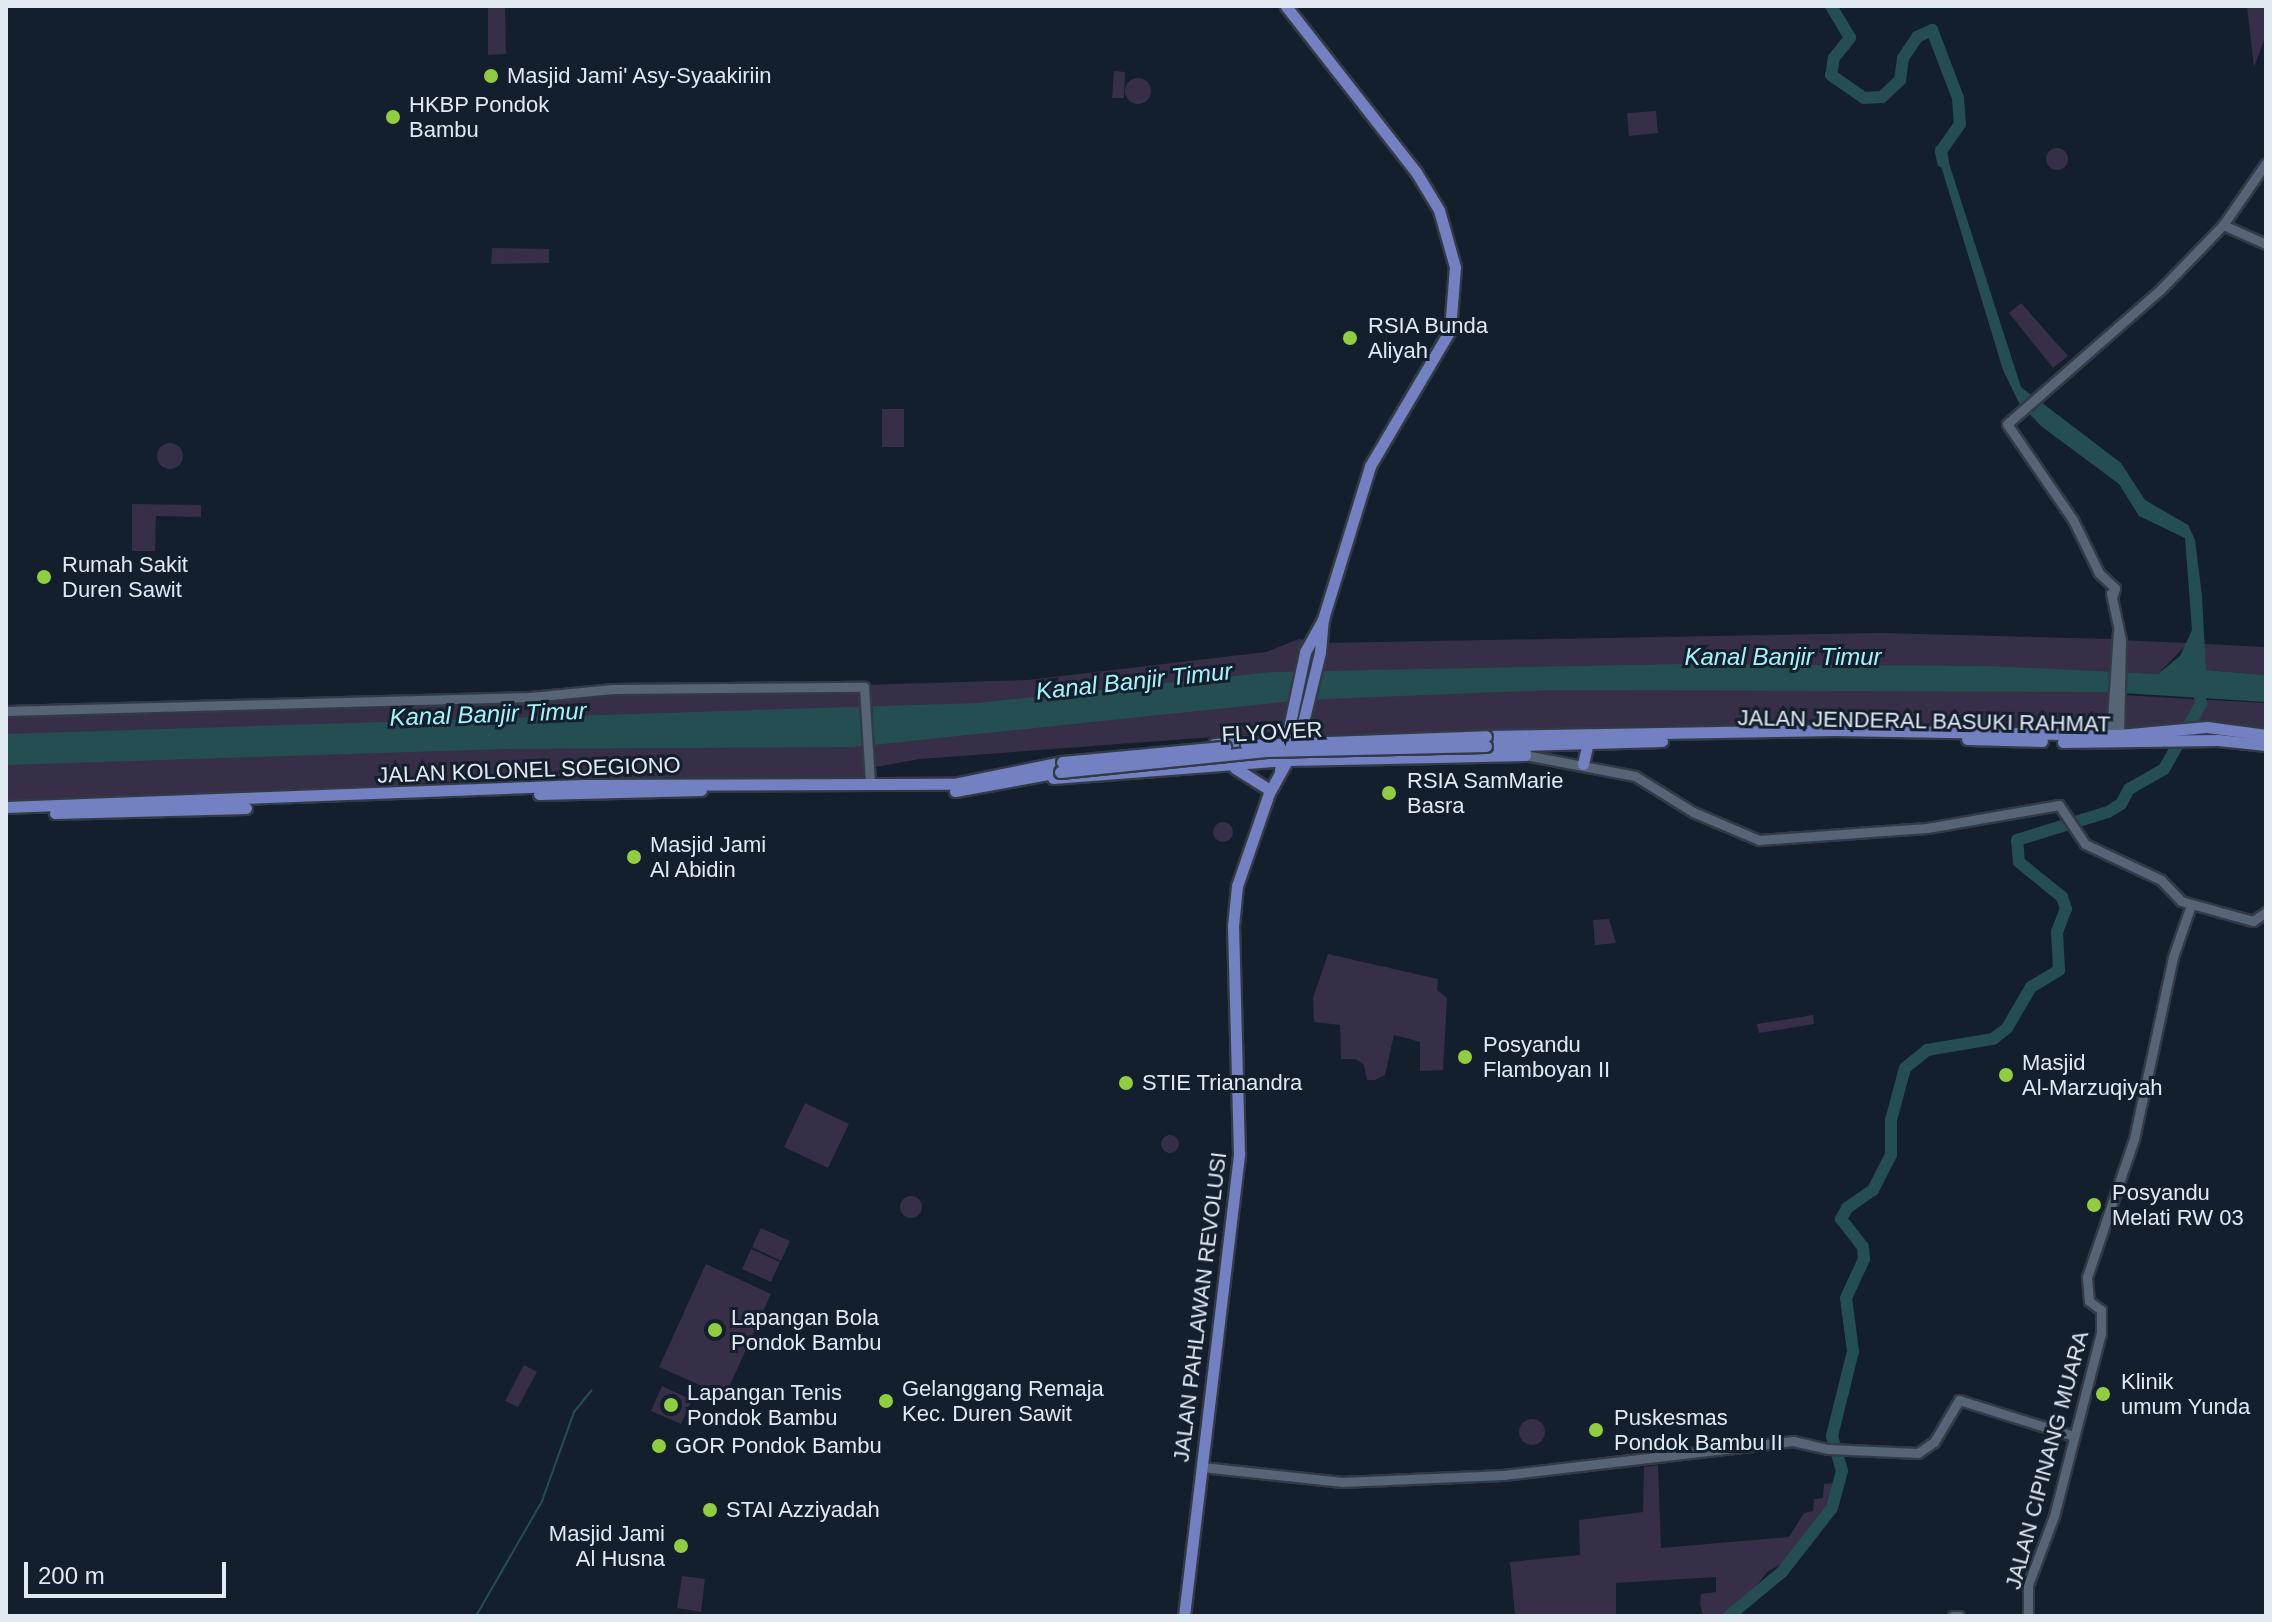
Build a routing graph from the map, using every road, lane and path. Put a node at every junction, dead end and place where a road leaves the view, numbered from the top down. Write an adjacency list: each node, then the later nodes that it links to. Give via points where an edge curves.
1 (1286, 6): 5 (main road, JALAN PAHLAWAN REVOLUSI, via 1416,172 1439,210 1455,267 1450,330 1370,466)
2 (2266, 163): 3 (street)
3 (2226, 221): 4 (street); 9 (street, via 2135,315 2007,424 2073,520 2112,591 2118,632)
4 (2266, 244)
5 (1323, 619): 7 (main road, JALAN PAHLAWAN REVOLUSI); 20 (main road, JALAN PAHLAWAN REVOLUSI, via 1305,652)
6 (6, 711): 27 (street, via 530,697 613,689 864,687)
7 (1304, 719): 11 (main road); 14 (main road, JALAN PAHLAWAN REVOLUSI)
8 (2217, 734): 10 (main road, JALAN JENDERAL BASUKI RAHMAT); 13 (main road, JALAN JENDERAL BASUKI RAHMAT); 17 (main road, JALAN JENDERAL BASUKI RAHMAT)
9 (2115, 735): 13 (main road, JALAN JENDERAL BASUKI RAHMAT); 18 (main road, JALAN JENDERAL BASUKI RAHMAT, via 1835,730)
10 (2266, 735)
11 (1317, 738): 12 (main road, JALAN JENDERAL BASUKI RAHMAT); 14 (main road, JALAN JENDERAL BASUKI RAHMAT)
12 (1344, 738): 18 (main road, JALAN JENDERAL BASUKI RAHMAT); 21 (main road, via 1337,742 1337,755)
13 (2156, 738): 19 (main road, JALAN JENDERAL BASUKI RAHMAT, via 1787,736)
14 (1299, 739): 20 (main road, JALAN KOLONEL SOEGIONO); 20 (main road, JALAN PAHLAWAN REVOLUSI)
15 (1486, 741): 18 (main road, JALAN JENDERAL BASUKI RAHMAT); 24 (main road, FLYOVER, bridge, via 1261,743)
16 (1237, 743): 20 (main road, JALAN KOLONEL SOEGIONO); 24 (main road, JALAN KOLONEL SOEGIONO); 25 (main road, via 1244,756)
17 (2266, 745)
18 (1523, 746): 19 (main road, JALAN JENDERAL BASUKI RAHMAT); 21 (main road, JALAN JENDERAL BASUKI RAHMAT); 23 (street)
19 (1587, 746): 23 (main road)
20 (1282, 756): 22 (main road, JALAN JENDERAL BASUKI RAHMAT); 25 (main road, JALAN KOLONEL SOEGIONO); 28 (main road, JALAN PAHLAWAN REVOLUSI)
21 (1374, 759): 22 (main road, JALAN JENDERAL BASUKI RAHMAT)
22 (1308, 762): 28 (main road, via 1281,776)
23 (1583, 764): 31 (street, via 1635,776 1693,812 1759,840 1927,828 2045,804 2063,809 2089,847 2166,883)
24 (1058, 766): 26 (main road, JALAN KOLONEL SOEGIONO); 27 (main road, JALAN KOLONEL SOEGIONO, via 953,784)
25 (1226, 766): 26 (main road, JALAN KOLONEL SOEGIONO); 28 (main road, via 1256,777)
26 (1029, 778): 30 (main road, JALAN KOLONEL SOEGIONO, via 954,791 714,790)
27 (870, 783): 29 (main road, JALAN KOLONEL SOEGIONO, via 583,785)
28 (1269, 793): 34 (main road, JALAN PAHLAWAN REVOLUSI, via 1241,871 1233,926 1239,1154)
29 (6, 807)
30 (6, 814)
31 (2191, 905): 32 (street, via 2253,921); 33 (street, JALAN CIPINANG MUARA, via 2173,957 2134,1139 2087,1277 2086,1292 2101,1310 2102,1324)
32 (2266, 912)
33 (2074, 1436): 34 (street, via 1959,1400 1927,1449 1828,1449 1793,1441 1503,1475 1353,1482); 36 (street, JALAN CIPINANG MUARA, via 2054,1516 2028,1585)
34 (1202, 1467): 35 (main road, JALAN PAHLAWAN REVOLUSI)
35 (1184, 1616)
36 (2028, 1616)

